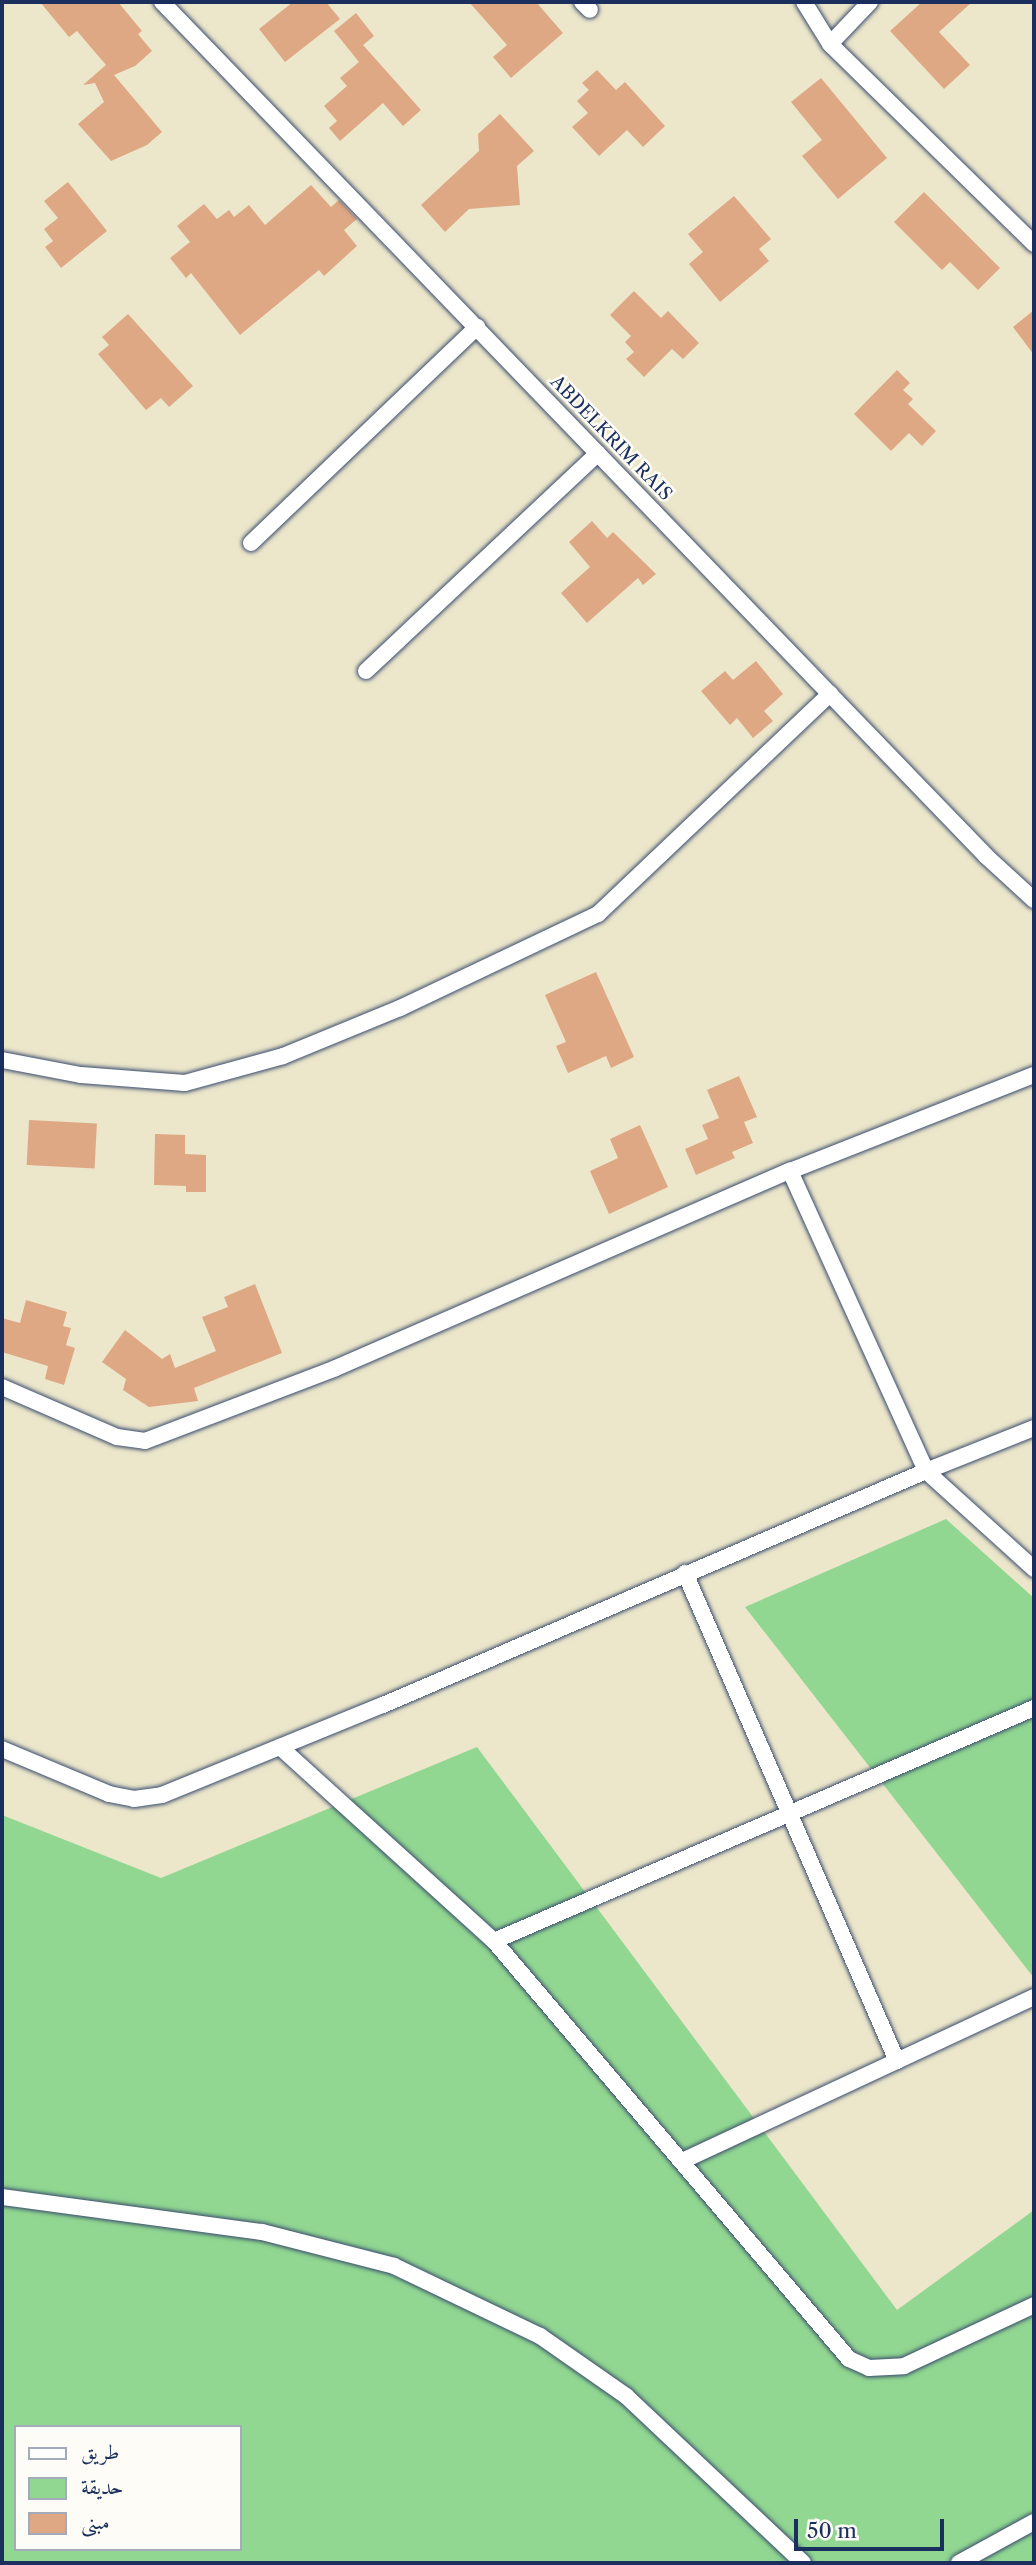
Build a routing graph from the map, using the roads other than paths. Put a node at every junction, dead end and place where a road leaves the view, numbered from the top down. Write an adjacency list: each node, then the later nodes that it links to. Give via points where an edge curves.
1 (162, 2): 6 (street, ABDELKRIM RAIS)
2 (804, 2): 4 (street)
3 (870, 2): 4 (street)
4 (830, 44): 5 (street)
5 (1034, 244)
6 (477, 327): 7 (street, ABDELKRIM RAIS); 8 (street)
7 (598, 453): 9 (street); 10 (street, ABDELKRIM RAIS)
8 (251, 543)
9 (366, 671)
10 (830, 694): 11 (street, ABDELKRIM RAIS); 12 (street, via 598,914 400,1008 284,1056 184,1083 81,1075)
11 (1034, 900)
12 (2, 1060)
13 (1034, 1076): 14 (street)
14 (790, 1171): 15 (street, via 336,1368 145,1441 117,1437); 17 (street)
15 (2, 1387)
16 (1034, 1428): 17 (street)
17 (926, 1471): 18 (street); 19 (street)
18 (1034, 1569)
19 (685, 1573): 21 (street); 23 (street)
20 (1034, 1708): 23 (street)
21 (280, 1747): 22 (street, via 162,1795 134,1799 87,1786); 24 (street)
22 (2, 1749)
23 (789, 1814): 24 (street); 26 (street)
24 (494, 1941): 27 (street)
25 (1034, 1997): 26 (street)
26 (897, 2061): 27 (street)
27 (682, 2161): 29 (street, via 849,2359 869,2368 904,2366)
28 (2, 2197): 31 (street, via 262,2232 394,2266 540,2336 626,2396)
29 (1034, 2305)
30 (1034, 2522): 32 (street)
31 (803, 2563)
32 (959, 2563)

